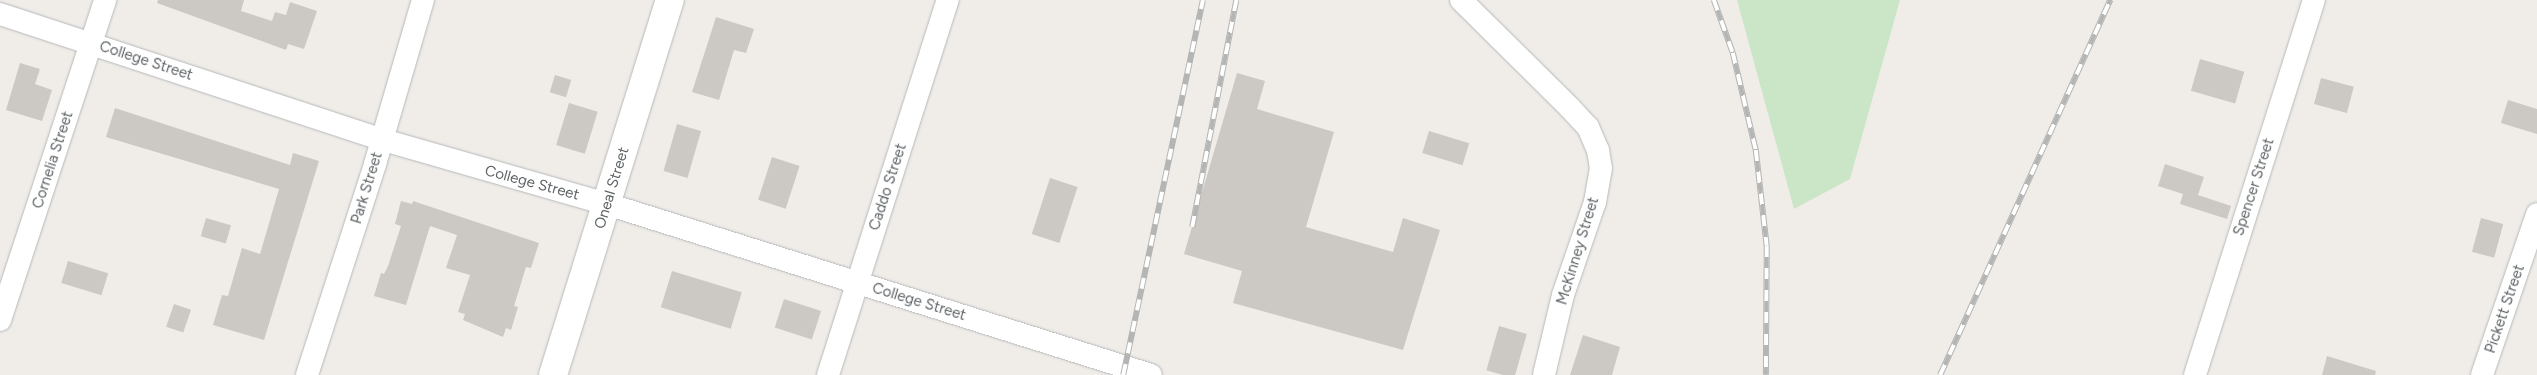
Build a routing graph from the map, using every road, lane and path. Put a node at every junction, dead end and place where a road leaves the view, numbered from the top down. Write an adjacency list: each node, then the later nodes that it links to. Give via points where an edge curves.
1 (105, 0): 8 (street, Cornelia Street)
2 (423, 0): 9 (street, Park Street)
3 (670, 0): 10 (street, Oneal Street)
4 (948, 0): 12 (street, Caddo Street)
5 (1461, 0): 18 (street, McKinney Street, via 1582,121 1598,150 1601,168 1595,202 1564,295)
6 (2314, 0): 19 (street, Spencer Street)
7 (0, 14): 8 (street, College Street)
8 (92, 43): 9 (street, College Street); 13 (street, Cornelia Street)
9 (380, 140): 10 (street, College Street); 14 (street, Park Street)
10 (607, 204): 12 (street, College Street); 15 (street, Oneal Street)
11 (2537, 214): 20 (street, Pickett Street)
12 (857, 282): 16 (street, Caddo Street); 17 (street, College Street)
13 (0, 320)
14 (307, 375)
15 (553, 375)
16 (828, 375)
17 (1150, 375)
18 (1544, 375)
19 (2195, 375)
20 (2482, 375)

